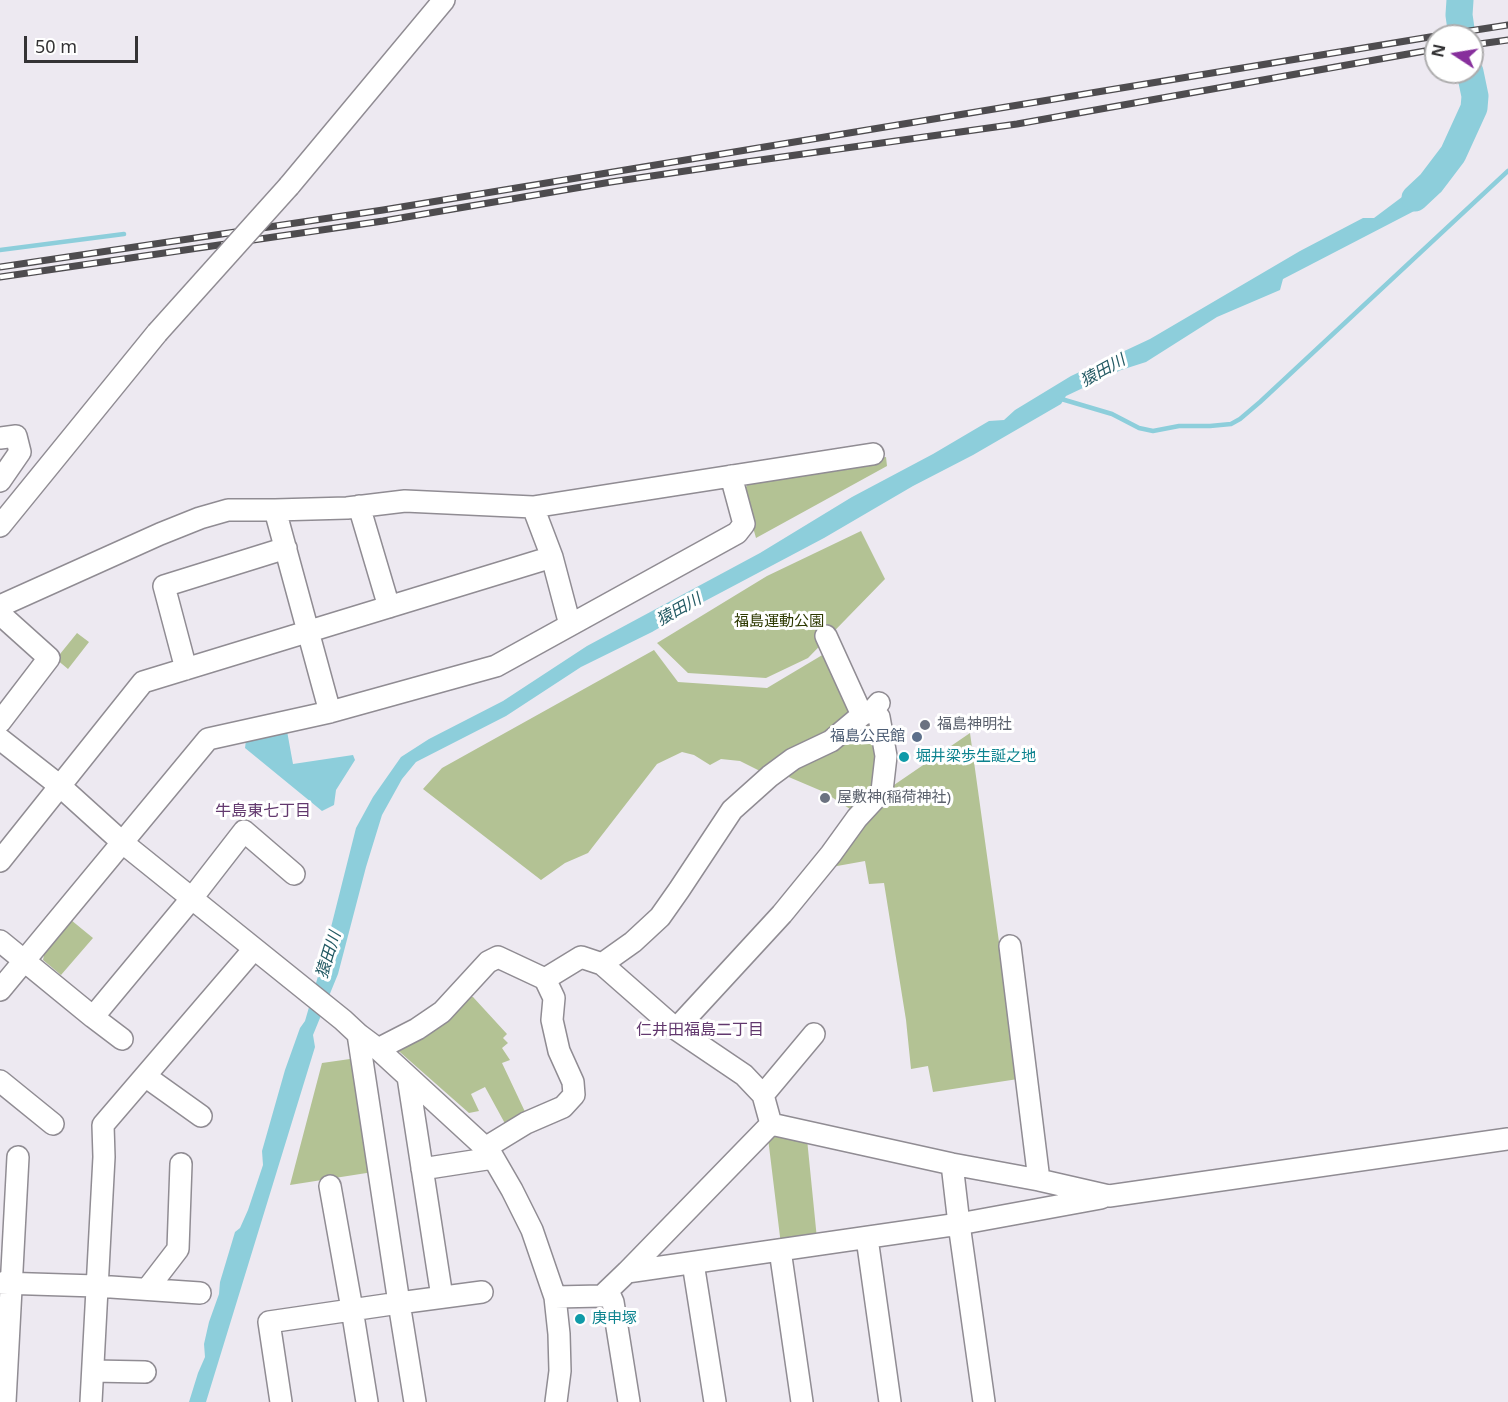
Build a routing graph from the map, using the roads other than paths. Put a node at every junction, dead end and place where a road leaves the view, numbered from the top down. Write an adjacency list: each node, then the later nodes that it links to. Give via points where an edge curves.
1 (444, 0): 9 (street, bridge, via 290,186 157,333)
2 (0, 438): 5 (street, via 16,436 20,452)
3 (873, 454): 4 (street)
4 (731, 476): 7 (street); 15 (street, via 744,524 737,533)
5 (0, 481)
6 (359, 506): 7 (street, via 405,501); 8 (street); 13 (street)
7 (533, 507): 11 (street)
8 (275, 510): 10 (street); 12 (street, via 228,510 200,518)
9 (0, 526)
10 (285, 548): 16 (street); 18 (street, via 164,586)
11 (552, 557): 13 (street); 15 (street)
12 (0, 606)
13 (389, 607): 16 (street)
14 (0, 614): 21 (street, via 49,658)
15 (570, 625): 20 (street, via 496,666)
16 (308, 632): 18 (street); 20 (street)
17 (826, 636): 19 (street)
18 (186, 669): 23 (street, via 143,682)
19 (871, 709): 32 (street, via 831,741 793,759 732,810 660,917); 37 (street, via 879,717 886,756 882,791 782,914)
20 (330, 712): 24 (street, via 208,740)
21 (0, 722)
22 (0, 739): 23 (street)
23 (60, 786): 24 (street); 25 (street)
24 (123, 843): 27 (street); 31 (street)
25 (0, 861)
26 (294, 874): 27 (street, via 244,831)
27 (192, 898): 30 (street); 35 (street)
28 (0, 941): 31 (street)
29 (1010, 946): 54 (street)
30 (254, 949): 36 (street); 41 (street)
31 (24, 962): 34 (street); 35 (street)
32 (602, 964): 33 (street, via 581,957); 37 (street)
33 (545, 979): 40 (street, via 498,957 488,962 442,1012); 49 (street, via 554,998 552,1020 574,1095 563,1107 526,1123)
34 (0, 990)
35 (93, 1017): 39 (street)
36 (350, 1027): 40 (street); 70 (street)
37 (676, 1029): 44 (street, via 744,1075)
38 (814, 1034): 44 (street)
39 (122, 1039)
40 (378, 1049): 42 (street)
41 (145, 1076): 45 (street); 63 (street, via 103,1125)
42 (408, 1077): 49 (street); 53 (street)
43 (0, 1081): 46 (street)
44 (763, 1095): 47 (street)
45 (201, 1116)
46 (53, 1124)
47 (771, 1124): 52 (street); 61 (street)
48 (1508, 1139): 56 (street)
49 (489, 1153): 53 (street); 69 (street, via 532,1230)
50 (18, 1157): 62 (street)
51 (181, 1164): 64 (street, via 178,1249)
52 (952, 1164): 54 (street); 57 (street)
53 (422, 1169): 68 (street)
54 (1039, 1180): 56 (street)
55 (330, 1186): 71 (street)
56 (1109, 1196): 57 (street)
57 (959, 1224): 58 (street); 84 (street)
58 (867, 1238): 59 (street); 83 (street)
59 (780, 1250): 60 (street); 82 (street)
60 (693, 1263): 61 (street); 81 (street)
61 (627, 1272): 65 (street)
62 (6, 1283): 63 (street); 74 (street)
63 (96, 1286): 64 (street); 72 (street)
64 (148, 1288): 67 (street)
65 (608, 1291): 69 (street, via 602,1296); 80 (street)
66 (482, 1292): 68 (street)
67 (200, 1293)
68 (442, 1297): 70 (street)
69 (555, 1297): 79 (street, via 560,1371)
70 (399, 1303): 71 (street); 78 (street)
71 (352, 1309): 76 (street, via 269,1322); 77 (street)
72 (93, 1371): 73 (street); 75 (street)
73 (145, 1372)
74 (5, 1402)
75 (91, 1402)
76 (281, 1402)
77 (367, 1402)
78 (415, 1402)
79 (556, 1402)
80 (629, 1402)
81 (715, 1402)
82 (802, 1402)
83 (890, 1402)
84 (984, 1402)

